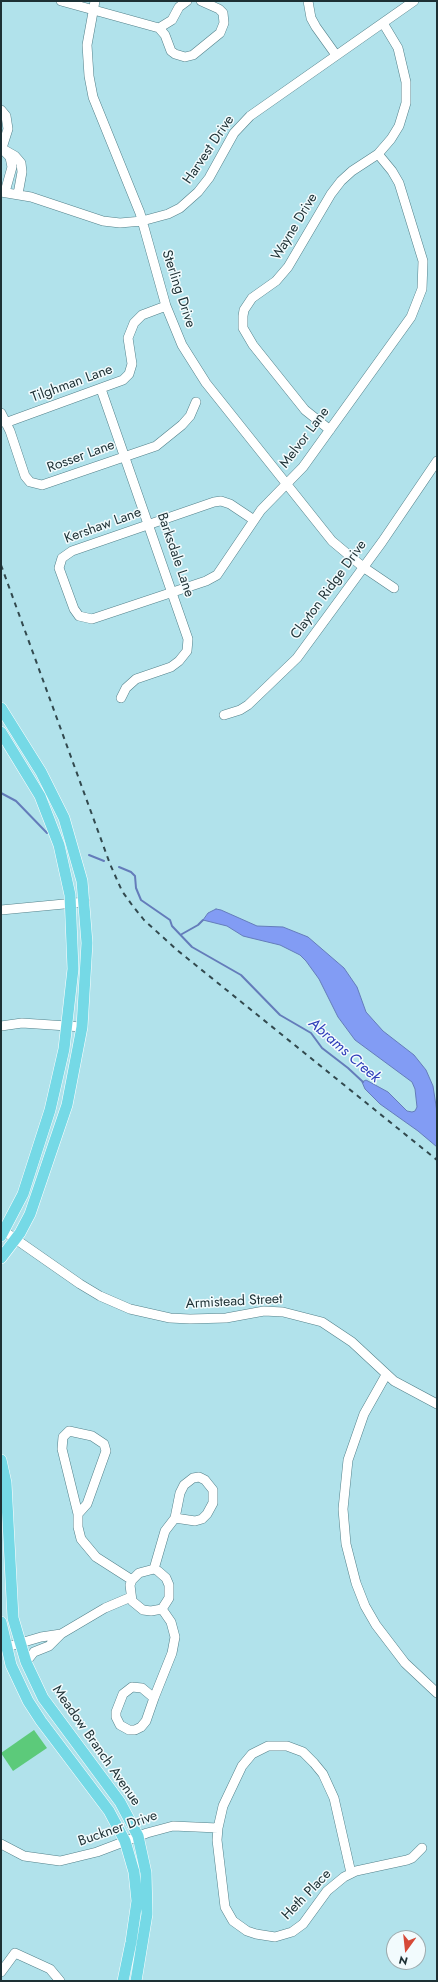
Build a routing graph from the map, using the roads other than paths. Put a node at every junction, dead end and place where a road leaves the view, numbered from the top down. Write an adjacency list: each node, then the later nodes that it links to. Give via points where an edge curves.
1 (61, 1): 7 (street)
2 (96, 1): 7 (street, Sterling Drive)
3 (187, 1): 9 (street, via 179,7 172,20)
4 (201, 1): 9 (street, via 219,9 224,23 220,33 193,55 181,56 171,51 165,35)
5 (308, 1): 10 (street, via 311,18)
6 (414, 1): 8 (street, Harvest Drive)
7 (93, 11): 9 (street); 16 (street, Sterling Drive, via 87,60 94,97)
8 (383, 23): 10 (street, Harvest Drive); 13 (street, Wayne Drive, via 398,48 407,94 399,126)
9 (159, 28)
10 (336, 55): 16 (street, Harvest Drive, via 244,122 226,145 209,178 190,200 168,214)
11 (1, 110): 12 (street, via 6,116 8,129)
12 (1, 148): 14 (street, via 10,157 12,167); 15 (street, via 16,156 21,163)
13 (378, 154): 22 (street, Melvor Lane, via 396,177 402,191 423,261 422,289 411,317); 22 (street, Wayne Drive, via 341,181 288,267 276,281 252,298 244,310 243,328 253,345 306,410)
14 (3, 192): 15 (street, Harvest Drive)
15 (18, 194): 16 (street, Harvest Drive, via 103,221)
16 (142, 221): 17 (street, Sterling Drive)
17 (166, 306): 18 (street, Tilghman Lane, via 136,320 129,335 133,358 129,374 118,384); 25 (street, Sterling Drive, via 193,365)
18 (101, 389): 21 (street, Tilghman Lane); 23 (street, Barksdale Lane)
19 (196, 402): 23 (street, Rosser Lane, via 187,419 169,437 156,446)
20 (1, 413): 21 (street, Rosser Lane)
21 (5, 423): 23 (street, Rosser Lane, via 25,476 36,484 47,484)
22 (330, 430): 25 (street, Melvor Lane, via 303,467)
23 (124, 457): 27 (street, Barksdale Lane)
24 (437, 461): 28 (street, Clayton Ridge Drive)
25 (286, 485): 26 (street, Melvor Lane, via 269,500); 28 (street, Sterling Drive, via 332,540)
26 (254, 520): 27 (street, Kershaw Lane, via 230,504 217,501); 31 (street, Melvor Lane, via 217,575 210,580)
27 (150, 524): 30 (street, Kershaw Lane, via 66,554 59,565); 31 (street, Barksdale Lane)
28 (363, 566): 29 (street, Sterling Drive); 34 (street, Clayton Ridge Drive, via 284,673 248,705)
29 (394, 588)
30 (67, 592): 31 (street, Melvor Lane, via 77,614 89,619)
31 (173, 592): 32 (street, Barksdale Lane, via 188,633 185,655 171,667 133,681)
32 (121, 698)
33 (1, 708): 36 (main road, via 41,772 61,810 80,870)
34 (224, 715)
35 (1, 732): 37 (main road, via 35,788 52,823 62,858)
36 (85, 902): 37 (street); 41 (main road, via 87,961)
37 (70, 904): 38 (street); 40 (main road, via 73,969)
38 (1, 910)
39 (1, 1026): 40 (street, via 22,1023)
40 (68, 1026): 41 (street); 42 (main road, via 50,1110 23,1194)
41 (82, 1027): 43 (main road, via 62,1122 30,1214)
42 (3, 1233): 43 (street, Armistead Street)
43 (16, 1239): 44 (main road); 45 (street, Armistead Street, via 80,1284 130,1309 170,1318 190,1319 226,1318 264,1311 311,1318 342,1334)
44 (1, 1258)
45 (386, 1375): 46 (street, Armistead Street); 59 (street, via 364,1414 348,1460 343,1509 346,1544 356,1583 376,1625 405,1663)
46 (437, 1404)
47 (1, 1460): 56 (main road, Meadow Branch Avenue, via 6,1483 13,1618)
48 (78, 1514): 48 (street, via 62,1449 63,1437 69,1431 92,1436 104,1444 106,1451 87,1504); 51 (street, via 81,1539 88,1548 96,1557)
49 (175, 1518): 49 (street, via 195,1521 202,1520 207,1514 213,1503 213,1490 206,1480 199,1477 187,1481 180,1493); 50 (street, via 165,1531)
50 (154, 1569): 51 (street, via 144,1570); 53 (street, via 162,1574 169,1585 169,1598)
51 (132, 1580): 52 (street)
52 (131, 1597): 53 (street, via 137,1607 143,1610); 55 (street, via 105,1608)
53 (162, 1609): 60 (street, via 171,1622 175,1636 172,1653)
54 (1, 1622): 57 (main road, Meadow Branch Avenue)
55 (61, 1634): 56 (street); 58 (street, via 49,1646 34,1652)
56 (21, 1643): 57 (street); 58 (main road, Meadow Branch Avenue)
57 (3, 1649): 63 (main road, Meadow Branch Avenue, via 28,1701 109,1811)
58 (26, 1662): 62 (main road, Meadow Branch Avenue, via 43,1698 116,1797)
59 (437, 1693)
60 (154, 1698): 60 (street, via 146,1721 141,1727 129,1730 120,1726 116,1712 126,1690 132,1687 142,1688)
61 (218, 1828): 62 (street, Buckner Drive, via 173,1826); 66 (street, Heth Place, via 217,1840 225,1907 239,1926 256,1934 284,1935 298,1929 327,1891); 66 (street, via 223,1806 247,1759 268,1746 294,1748 303,1752 314,1763 330,1786)
62 (138, 1836): 63 (street, Buckner Drive); 70 (main road, Meadow Branch Avenue, via 146,1873 146,1914)
63 (125, 1841): 64 (street, Buckner Drive, via 97,1852 60,1861 24,1856); 69 (main road, Meadow Branch Avenue, via 134,1872 137,1901)
64 (1, 1844)
65 (422, 1848): 66 (street, Heth Place, via 407,1860)
66 (351, 1874)
67 (1, 1972): 68 (street, via 15,1953 50,1969)
68 (60, 1981)
69 (123, 1981)
70 (136, 1981)

